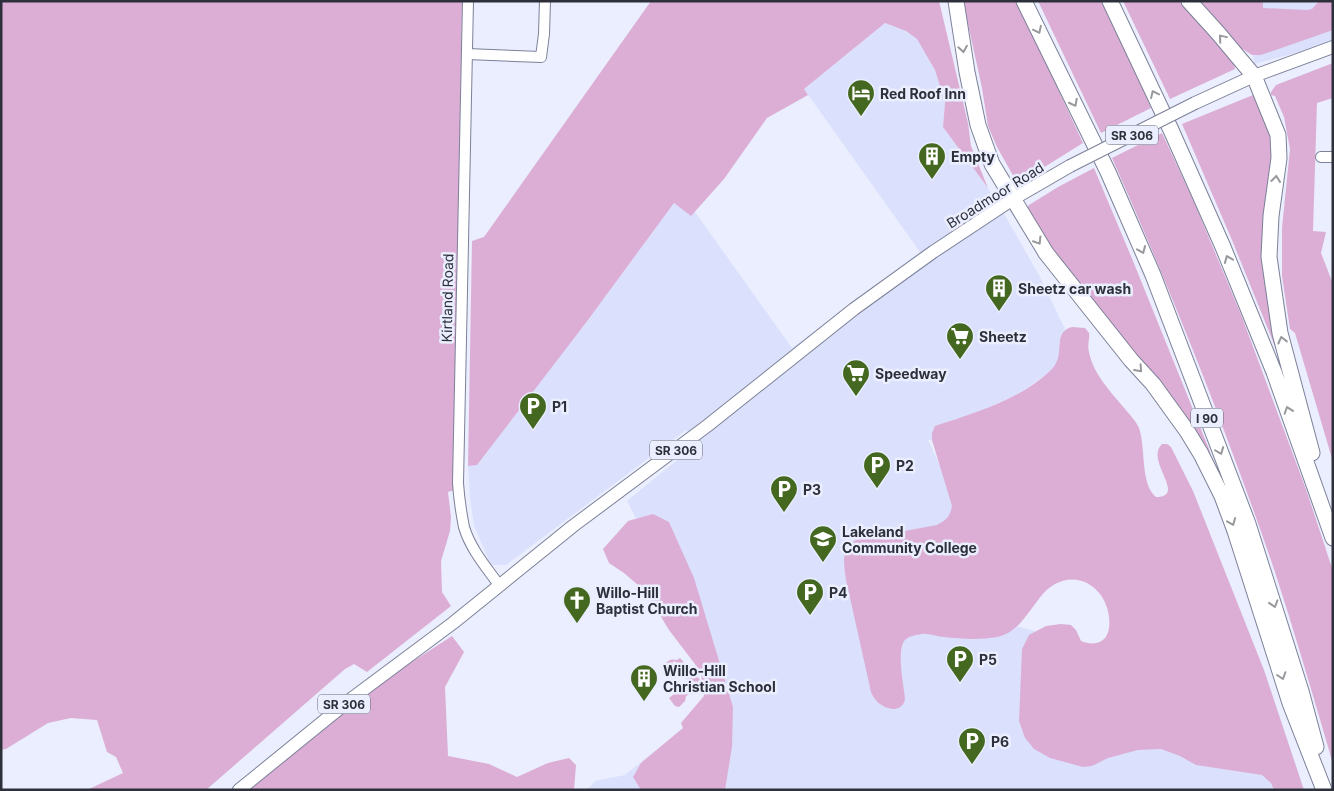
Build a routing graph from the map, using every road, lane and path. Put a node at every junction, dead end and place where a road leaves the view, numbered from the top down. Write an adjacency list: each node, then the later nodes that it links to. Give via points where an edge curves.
1 (468, 1): 8 (street, Kirtland Road)
2 (545, 1): 8 (street, via 541,57)
3 (956, 1): 12 (highway, one-way to 12, via 978,125 992,164)
4 (1024, 1): 18 (highway, I 90, one-way to 18, via 1108,172 1160,293 1248,524 1301,691)
5 (1110, 1): 14 (highway, one-way to 5, via 1274,372 1223,247)
6 (1188, 1): 9 (highway, one-way to 6)
7 (1333, 47): 9 (main road, Broadmoor Road / SR 306)
8 (467, 54): 15 (street, Kirtland Road, via 458,483 465,528 475,551)
9 (1254, 76): 12 (main road, Broadmoor Road / SR 306, bridge, via 1070,166); 13 (highway, one-way to 9, via 1280,333 1269,257 1279,158 1278,135)
10 (1321, 157): 11 (street)
11 (1333, 157)
12 (1013, 200): 15 (main road, Broadmoor Road / SR 306, via 854,309); 17 (highway, one-way to 17, via 1046,253 1153,384 1201,454 1235,531 1290,703)
13 (1333, 521)
14 (1333, 538)
15 (499, 585): 16 (main road, SR 306)
16 (239, 790)
17 (1324, 790)
18 (1328, 790)

